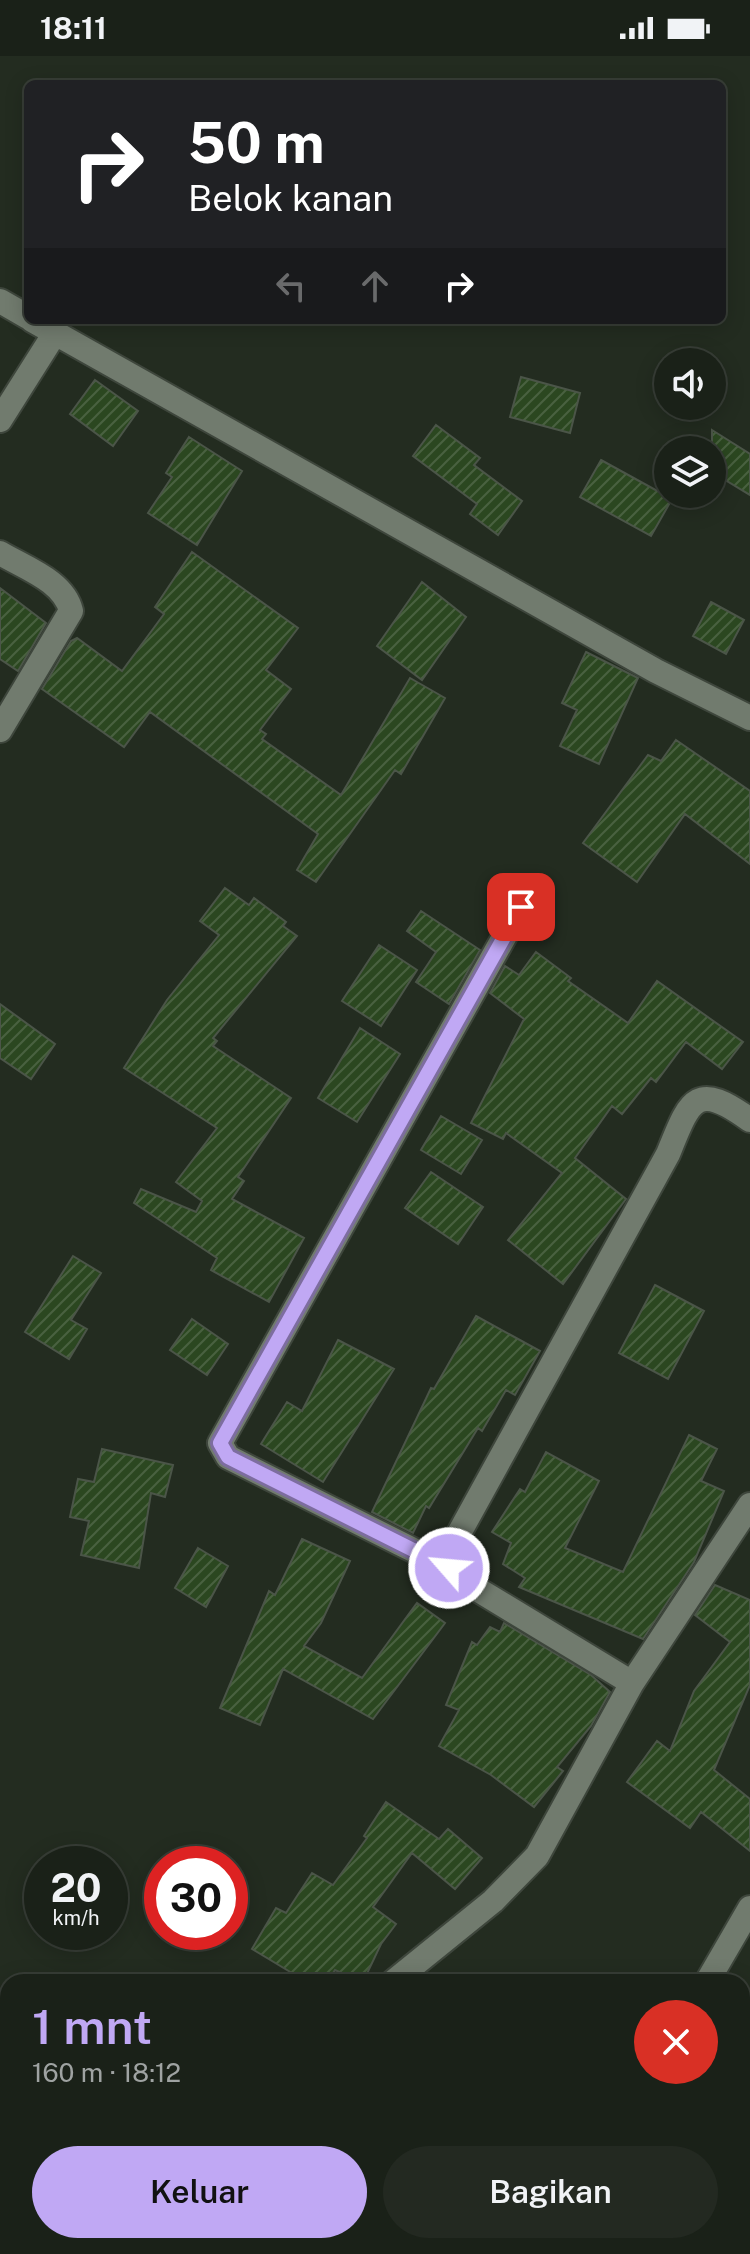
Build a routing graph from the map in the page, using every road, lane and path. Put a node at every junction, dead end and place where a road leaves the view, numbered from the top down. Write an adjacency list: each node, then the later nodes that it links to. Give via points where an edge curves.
1 (0, 301): 2 (street)
2 (24, 315)
3 (39, 324): 4 (street)
4 (55, 333): 5 (street); 7 (street, via 656,671)
5 (0, 420)
6 (0, 553): 8 (street, via 56,586 67,596 71,611)
7 (750, 718)
8 (0, 730)
9 (521, 907): 12 (street, via 220,1443 228,1457)
10 (750, 1120): 12 (street, via 721,1099 702,1098 686,1109 668,1154 451,1546)
11 (750, 1505): 13 (street)
12 (449, 1568): 13 (street)
13 (632, 1683): 15 (street, via 537,1856 493,1901)
14 (750, 1908): 16 (street)
15 (403, 1974)
16 (712, 1974)

